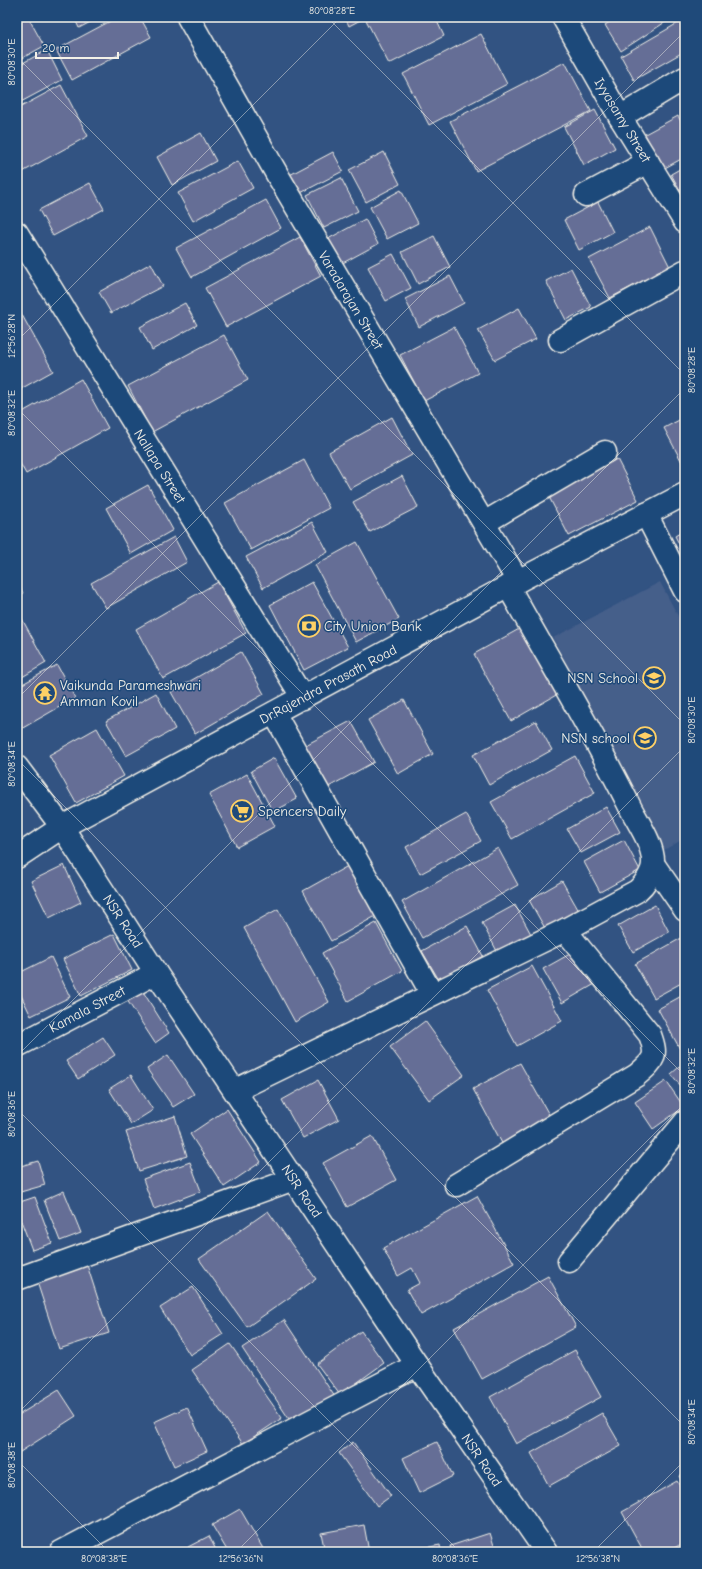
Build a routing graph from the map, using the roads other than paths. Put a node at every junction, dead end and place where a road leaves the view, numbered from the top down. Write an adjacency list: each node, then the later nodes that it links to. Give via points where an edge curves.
1 (188, 17): 14 (street, Varadarajan Street, via 278,176)
2 (563, 17): 4 (street, Iyyasamy Street)
3 (685, 78): 4 (street)
4 (620, 117): 5 (street, Iyyasamy Street)
5 (648, 162): 6 (street); 7 (street, Iyyasamy Street)
6 (586, 195)
7 (685, 222)
8 (17, 234): 17 (street, Nallapa Street)
9 (685, 271): 10 (street)
10 (560, 340)
11 (605, 452): 14 (street)
12 (685, 494): 13 (street, Dr.Rajendra Prasath Road)
13 (646, 514): 15 (street, Dr.Rajendra Prasath Road); 16 (street)
14 (484, 523): 15 (street, Varadarajan Street)
15 (513, 584): 17 (street, Dr.Rajendra Prasath Road); 22 (street, Varadarajan Street, via 618,782 652,850)
16 (685, 591)
17 (302, 698): 18 (street, Dr.Rajendra Prasath Road)
18 (274, 713): 20 (street, Dr.Rajendra Prasath Road); 26 (street)
19 (17, 767): 20 (street, NSR Road)
20 (62, 827): 21 (street, Dr.Rajendra Prasath Road); 25 (street, NSR Road)
21 (17, 857)
22 (654, 865): 23 (street); 24 (street, via 637,892)
23 (685, 910)
24 (565, 930): 26 (street); 31 (street, via 650,1035 654,1057 637,1075)
25 (156, 972): 27 (street, Kamala Street); 28 (street, NSR Road)
26 (432, 994): 28 (street)
27 (17, 1046)
28 (236, 1090): 30 (street, NSR Road)
29 (685, 1122): 32 (street)
30 (294, 1179): 33 (street); 34 (street, NSR Road)
31 (456, 1185)
32 (570, 1261)
33 (17, 1279)
34 (417, 1365): 35 (street); 36 (street, NSR Road)
35 (61, 1552)
36 (546, 1552)

